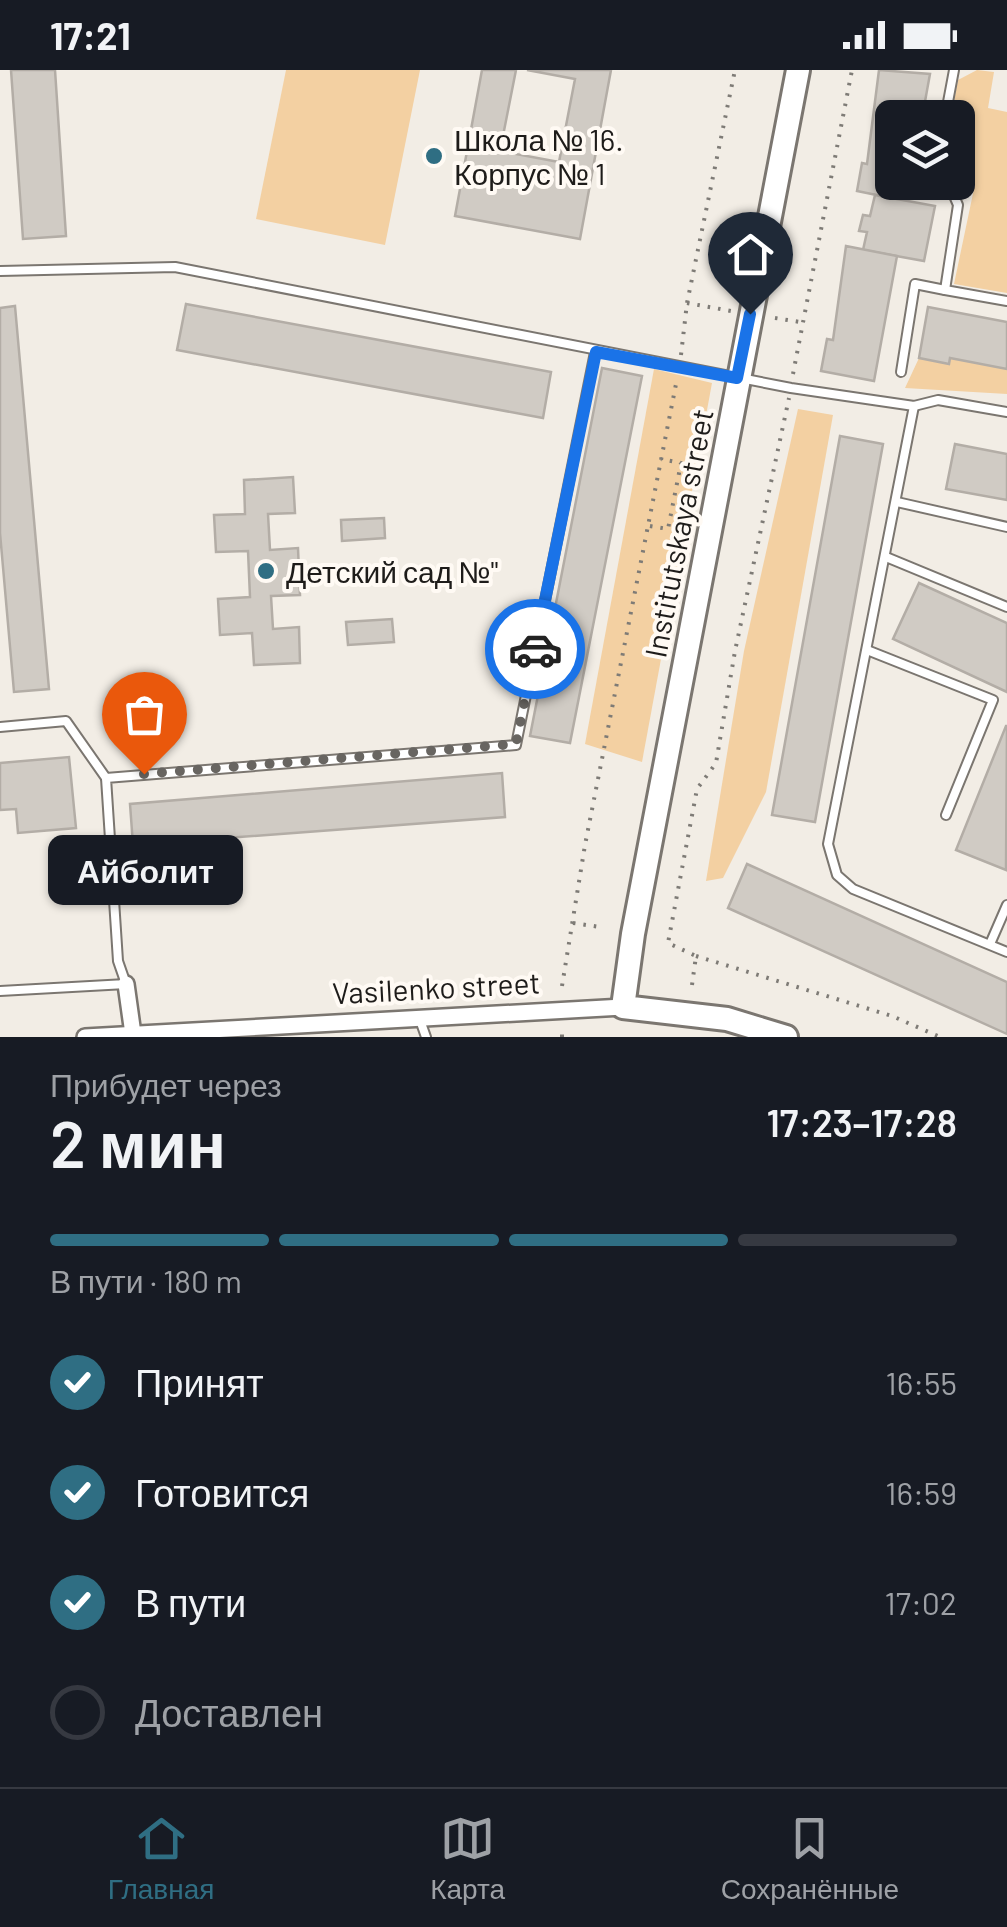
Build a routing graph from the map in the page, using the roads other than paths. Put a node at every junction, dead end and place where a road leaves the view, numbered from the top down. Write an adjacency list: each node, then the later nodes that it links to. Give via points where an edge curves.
1 (798, 70): 10 (main road, Institutskaya street)
2 (954, 70): 3 (lane)
3 (948, 100)
4 (956, 200): 6 (lane)
5 (0, 271): 8 (lane, via 175,266)
6 (945, 290): 7 (lane); 9 (lane, via 916,284)
7 (1007, 301)
8 (596, 352): 10 (lane); 19 (lane, via 516,744)
9 (900, 372)
10 (737, 378): 11 (lane); 26 (main road, Institutskaya street)
11 (914, 406): 12 (lane, via 938,400); 13 (lane)
12 (1007, 412)
13 (897, 502): 14 (lane); 15 (lane)
14 (1007, 526)
15 (886, 556): 16 (lane); 17 (lane)
16 (1007, 607)
17 (868, 650): 20 (lane, via 993,700); 22 (lane, via 828,844 837,875 853,889)
18 (0, 728): 19 (lane, via 66,721)
19 (106, 778): 24 (lane, via 118,960)
20 (946, 814)
21 (1007, 905): 22 (lane)
22 (990, 944): 23 (lane)
23 (1007, 952)
24 (126, 984): 25 (lane); 28 (street)
25 (0, 992)
26 (622, 1008): 27 (street, Vasilenko street); 32 (main road, Vasilenko street, via 728,1019)
27 (418, 1016): 29 (street, Vasilenko street); 31 (lane)
28 (133, 1034): 29 (street, Vasilenko street); 30 (street, Vasilenko street)
29 (180, 1034)
30 (85, 1037)
31 (426, 1037)
32 (786, 1037)

